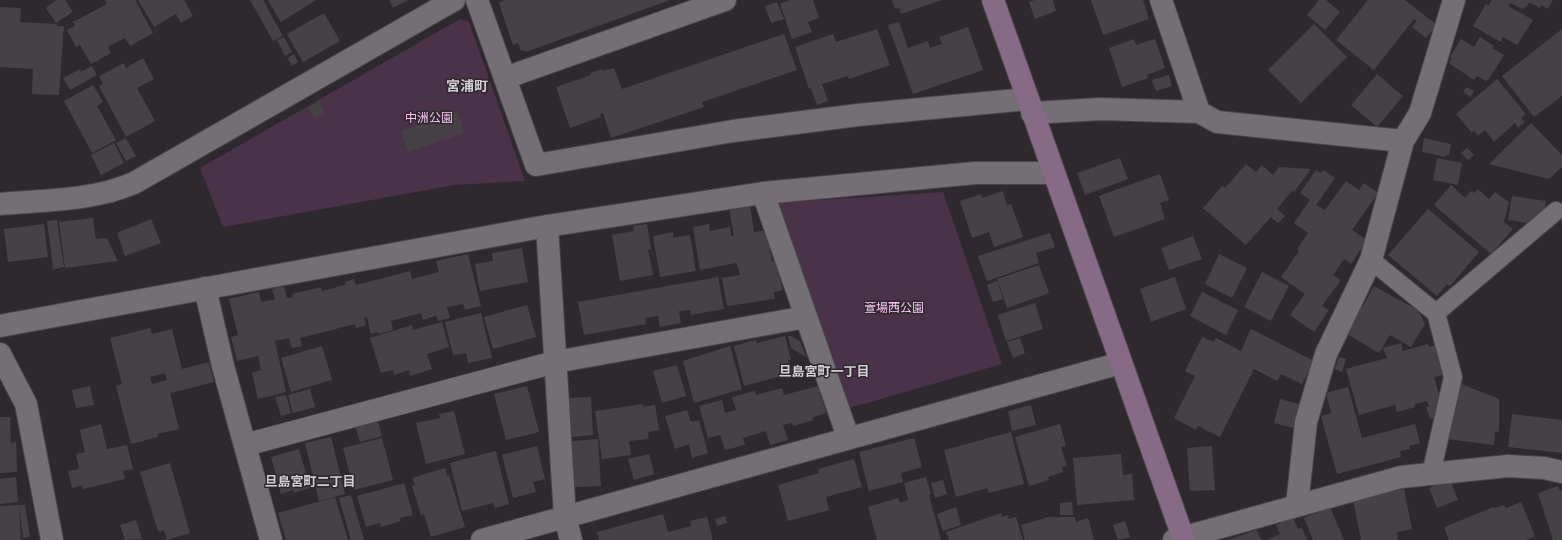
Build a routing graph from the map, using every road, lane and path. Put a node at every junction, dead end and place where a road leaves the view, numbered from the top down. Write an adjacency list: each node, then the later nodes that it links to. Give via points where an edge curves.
1 (454, 0): 13 (street, via 134,183 96,196)
2 (477, 0): 7 (street)
3 (726, 0): 7 (street)
4 (993, 0): 8 (street)
5 (1161, 0): 9 (street)
6 (1454, 0): 10 (street, via 1420,113)
7 (505, 78): 8 (street, via 536,165 733,131 858,115)
8 (1030, 106): 9 (street); 11 (street)
9 (1199, 112): 10 (street, via 1218,122)
10 (1403, 141): 16 (street)
11 (1053, 173): 12 (street, via 975,173); 23 (street)
12 (763, 193): 15 (street); 19 (street)
13 (0, 204)
14 (1556, 211): 18 (lane)
15 (547, 226): 17 (street); 22 (street)
16 (1371, 260): 18 (lane); 28 (street, via 1326,354 1306,422)
17 (205, 288): 20 (street); 25 (street)
18 (1436, 313): 27 (lane, via 1452,377)
19 (806, 317): 22 (street); 24 (street)
20 (0, 326)
21 (0, 354): 31 (street, via 26,404)
22 (555, 362): 25 (street); 29 (street)
23 (1121, 363): 24 (street); 30 (street)
24 (848, 437): 29 (street)
25 (245, 445): 32 (street)
26 (1562, 472): 27 (street, via 1508,466)
27 (1431, 474): 28 (street, via 1402,477)
28 (1297, 505): 30 (street)
29 (565, 517): 33 (street); 34 (street)
30 (1180, 539)
31 (52, 540)
32 (271, 540)
33 (482, 540)
34 (571, 540)

